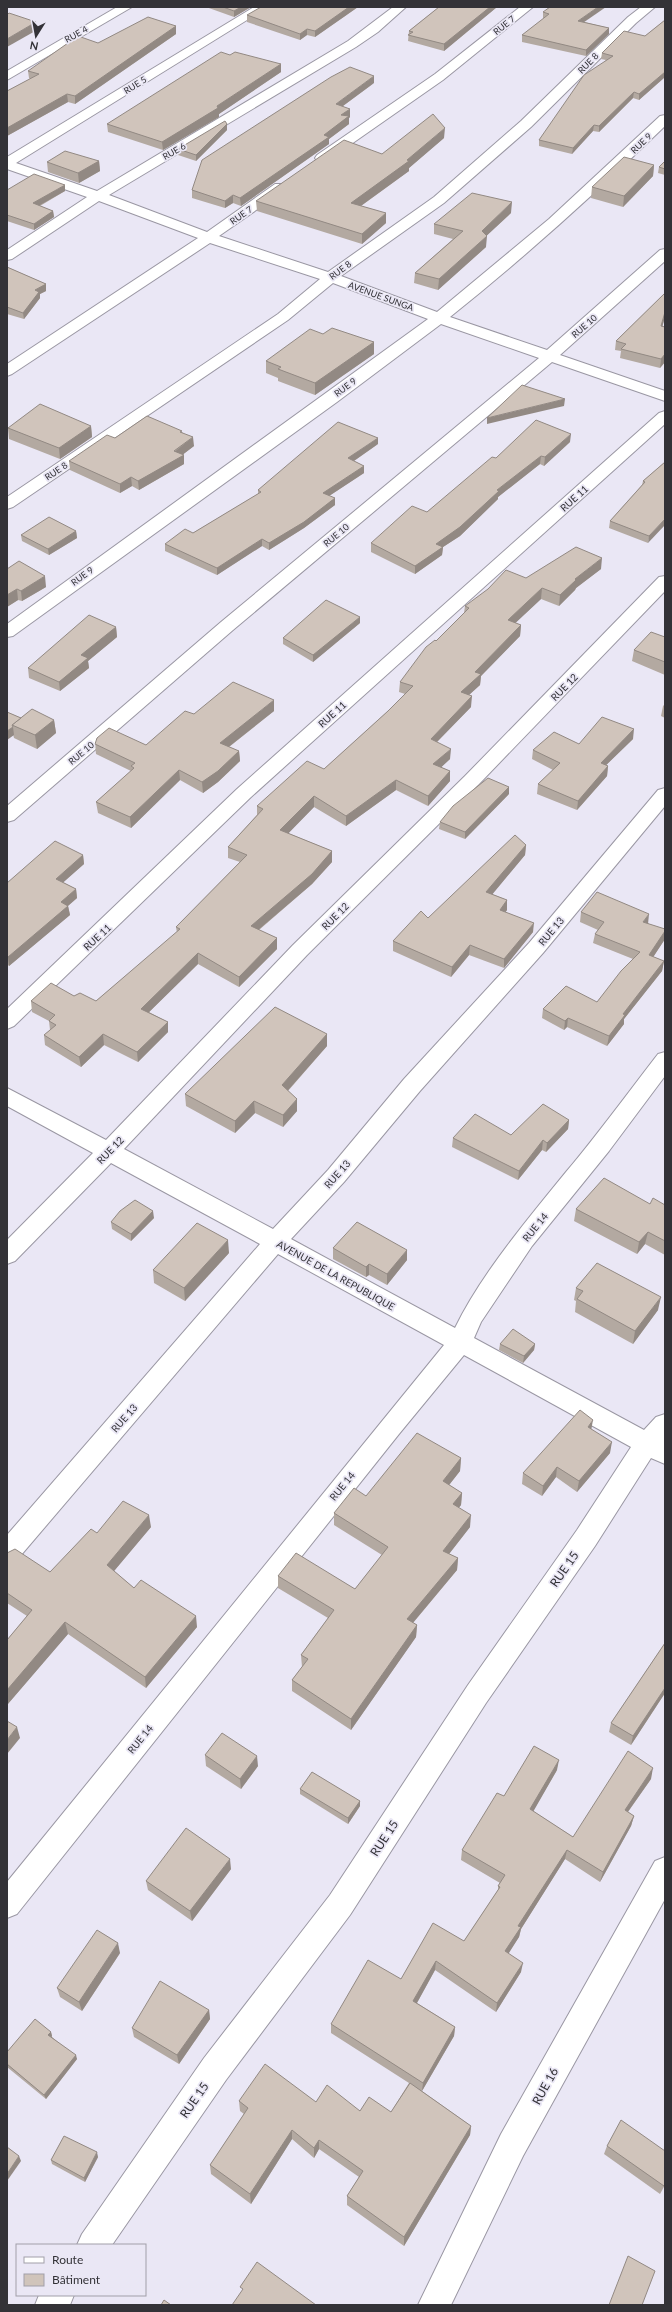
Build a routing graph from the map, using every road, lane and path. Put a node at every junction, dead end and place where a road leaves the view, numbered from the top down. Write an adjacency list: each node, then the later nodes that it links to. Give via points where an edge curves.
1 (126, 7): 6 (street, RUE 4)
2 (262, 7): 8 (street, RUE 5)
3 (400, 7): 11 (street, RUE 6, via 352,44)
4 (526, 7): 9 (street, RUE 7, via 439,77)
5 (649, 7): 15 (street, RUE 8, via 632,20 526,124 439,200)
6 (7, 76)
7 (665, 119): 16 (street, RUE 9, via 570,210)
8 (7, 164): 11 (street, AVENUE SUNGA)
9 (312, 164)
10 (290, 180): 12 (street, RUE 7)
11 (98, 196): 12 (street, AVENUE SUNGA); 14 (street, RUE 6)
12 (207, 237): 15 (street, AVENUE SUNGA); 18 (street, RUE 7)
13 (665, 253): 17 (street, RUE 10)
14 (7, 256)
15 (330, 277): 16 (street, AVENUE SUNGA); 21 (street, RUE 8, via 282,317)
16 (439, 318): 17 (street, AVENUE SUNGA); 23 (street, RUE 9)
17 (550, 356): 19 (street, AVENUE SUNGA); 25 (street, RUE 10, via 233,621)
18 (7, 371)
19 (665, 396)
20 (665, 416): 26 (street, RUE 11, via 244,793)
21 (7, 504)
22 (665, 581): 29 (street, RUE 12, via 472,780 300,950)
23 (7, 632)
24 (665, 794): 30 (street, RUE 13, via 536,948)
25 (7, 816)
26 (7, 1021)
27 (665, 1060): 32 (street, RUE 14, via 601,1146 524,1240 472,1317)
28 (7, 1096): 29 (street, AVENUE DE LA REPUBLIQUE)
29 (109, 1151): 30 (street, AVENUE DE LA REPUBLIQUE); 31 (street, RUE 12)
30 (275, 1242): 32 (street, AVENUE DE LA REPUBLIQUE); 34 (street, RUE 13)
31 (7, 1254)
32 (460, 1343): 33 (street, AVENUE DE LA REPUBLIQUE); 36 (street, RUE 14)
33 (659, 1440): 37 (street, RUE 15, via 586,1538 477,1694 340,1904 215,2069)
34 (7, 1553)
35 (665, 1870): 40 (street, RUE 16, via 512,2146)
36 (7, 1904)
37 (94, 2244)
38 (57, 2296): 39 (street)
39 (51, 2305)
40 (434, 2305)

